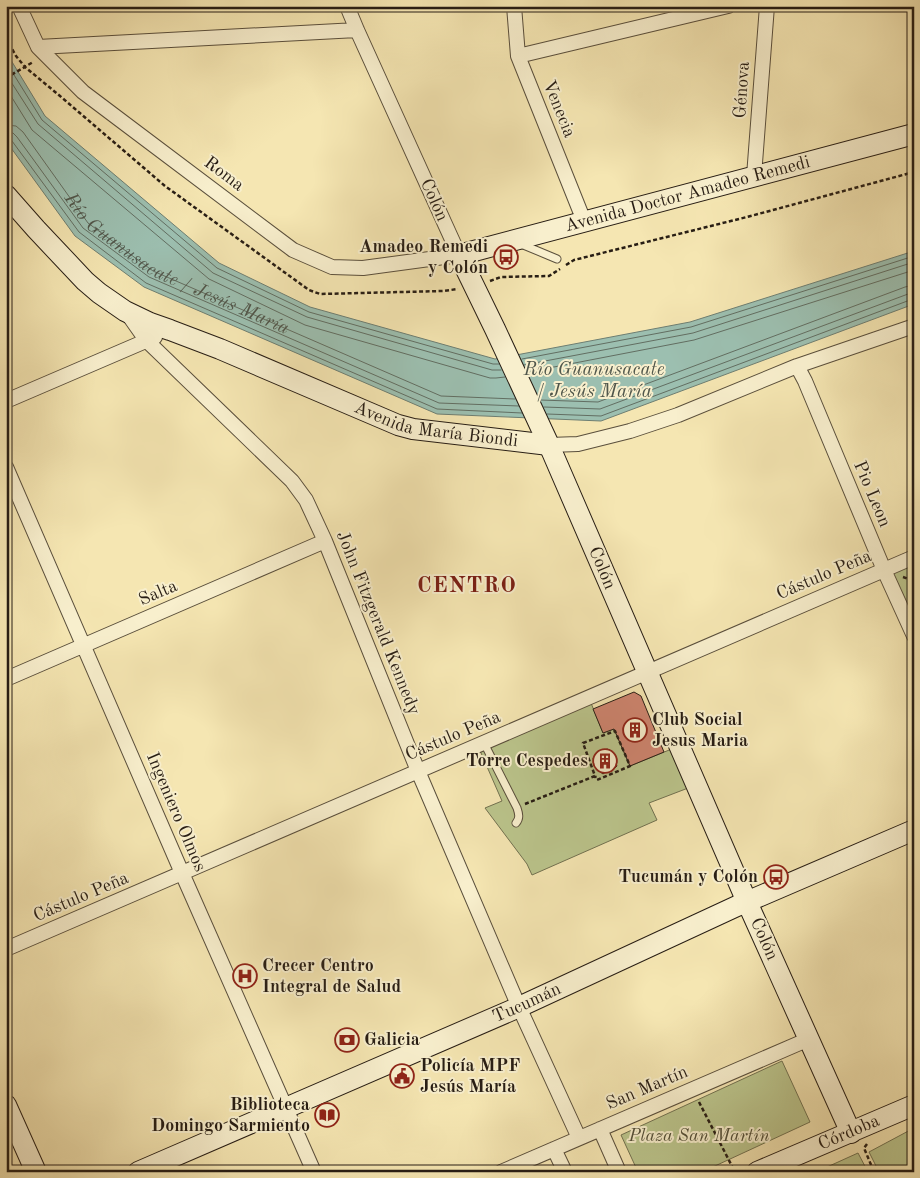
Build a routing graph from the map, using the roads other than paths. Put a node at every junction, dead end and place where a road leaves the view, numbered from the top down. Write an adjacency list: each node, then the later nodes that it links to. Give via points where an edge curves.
1 (19, 6): 8 (street, Roma)
2 (348, 6): 7 (street, Colón)
3 (352, 6): 7 (street)
4 (514, 6): 9 (street, Venecia)
5 (728, 6): 9 (street)
6 (767, 6): 11 (street, Génova)
7 (357, 30): 8 (street); 15 (street, Colón)
8 (38, 47): 15 (street, Roma, via 83,92 293,250 332,267 363,268)
9 (518, 56): 13 (street, Venecia)
10 (914, 134): 11 (street, Avenida Doctor Amadeo Remedi)
11 (754, 176): 13 (street, Avenida Doctor Amadeo Remedi)
12 (6, 195): 17 (street, Avenida María Biondi, via 84,281)
13 (584, 221): 14 (street, Avenida Doctor Amadeo Remedi)
14 (514, 241): 15 (street, Avenida Doctor Amadeo Remedi); 16 (lane)
15 (459, 255): 23 (street, Colón)
16 (557, 260)
17 (125, 311): 19 (street, Avenida María Biondi); 20 (street, John Fitzgerald Kennedy)
18 (914, 326): 21 (street, Avenida María Biondi)
19 (170, 330): 20 (street); 23 (street, Avenida María Biondi, via 398,425 413,429)
20 (146, 340): 22 (street); 25 (street, John Fitzgerald Kennedy, via 292,481 306,500)
21 (797, 366): 23 (street, Avenida María Biondi, via 630,431 578,444); 27 (street, Pio Leon)
22 (6, 401)
23 (545, 437): 30 (street, Colón)
24 (6, 467): 29 (street, Ingeniero Olmos)
25 (325, 541): 29 (street, Salta); 33 (street, John Fitzgerald Kennedy)
26 (914, 557): 27 (street, Cástulo Peña)
27 (884, 570): 28 (street, Pio Leon); 30 (street, Cástulo Peña)
28 (914, 636)
29 (84, 646): 31 (street, Salta); 36 (street, Ingeniero Olmos)
30 (647, 672): 32 (street, Cástulo Peña); 37 (street, Colón)
31 (6, 679)
32 (484, 743): 33 (street, Cástulo Peña); 34 (lane, via 517,808)
33 (418, 771): 36 (street, Cástulo Peña); 39 (street, John Fitzgerald Kennedy)
34 (516, 823)
35 (914, 830): 37 (street, Tucumán)
36 (182, 873): 38 (street, Cástulo Peña); 43 (street, Ingeniero Olmos)
37 (747, 902): 39 (street, Tucumán); 40 (street, Colón)
38 (6, 949)
39 (519, 1007): 43 (street, Tucumán); 46 (street, John Fitzgerald Kennedy)
40 (809, 1039): 44 (street, San Martín); 45 (street, Colón)
41 (6, 1105): 48 (street)
42 (914, 1105): 45 (street, Córdoba)
43 (286, 1108): 49 (street, Tucumán); 50 (street, Ingeniero Olmos)
44 (600, 1129): 46 (street, San Martín); 53 (street)
45 (851, 1133): 54 (street, Córdoba)
46 (578, 1138): 47 (street, San Martín)
47 (554, 1149): 51 (street, San Martín); 52 (street)
48 (36, 1172)
49 (138, 1172)
50 (314, 1172)
51 (501, 1172)
52 (564, 1172)
53 (619, 1172)
54 (757, 1172)

